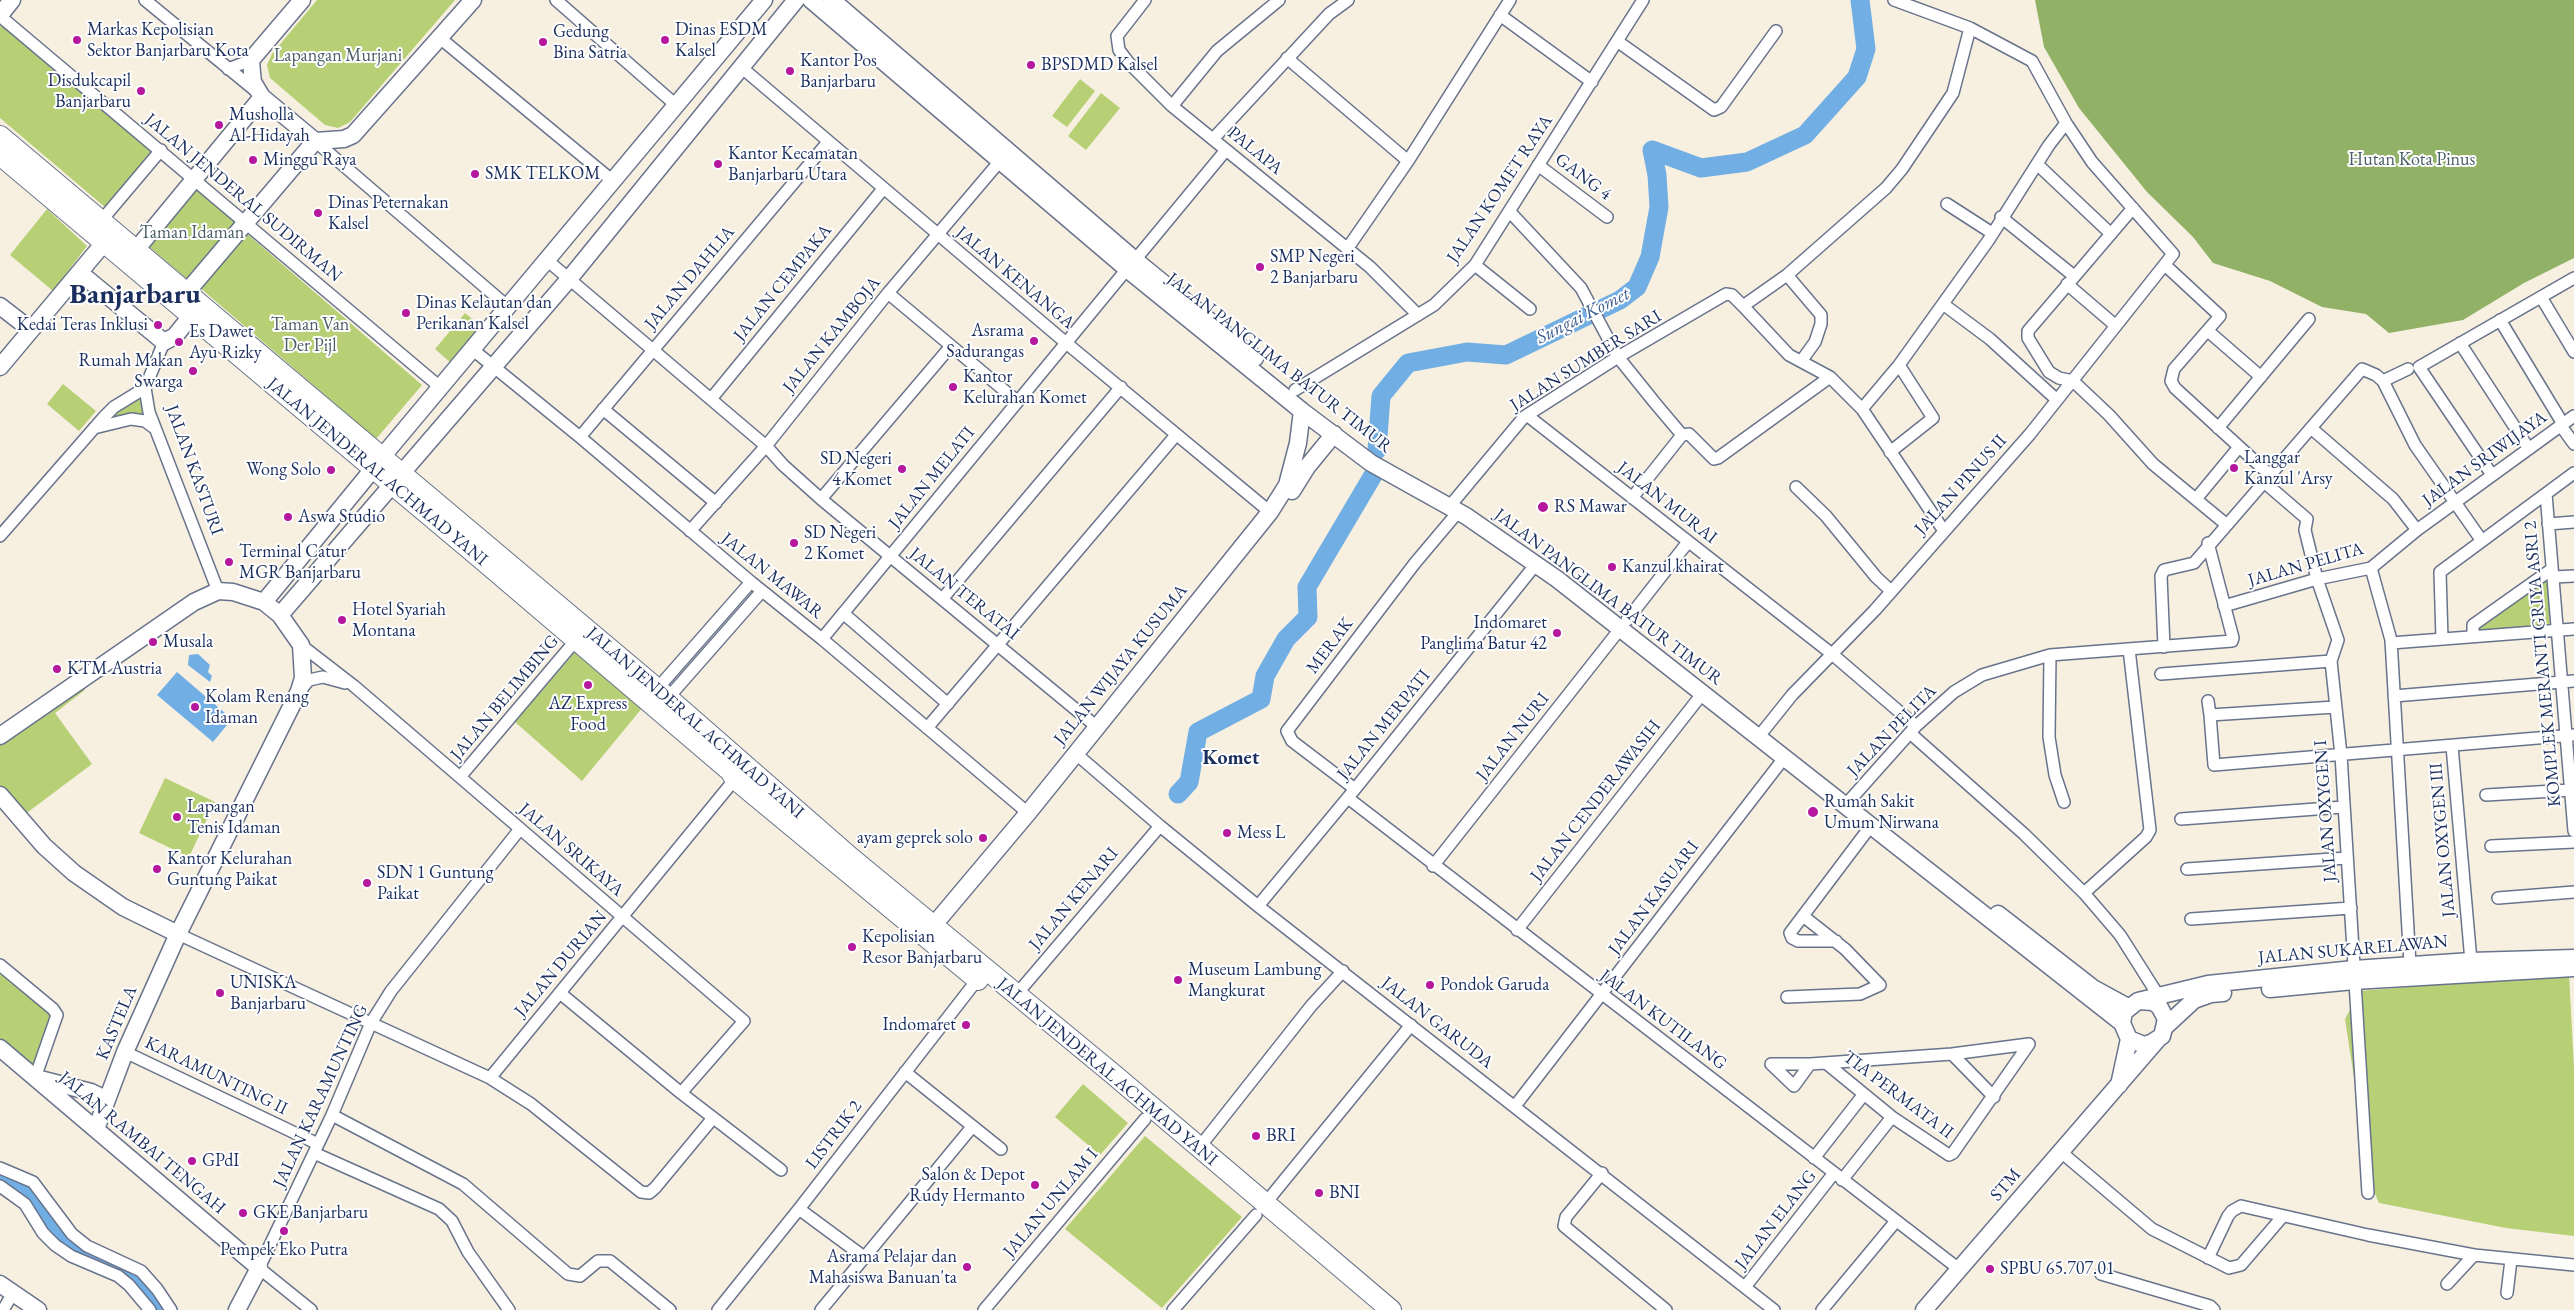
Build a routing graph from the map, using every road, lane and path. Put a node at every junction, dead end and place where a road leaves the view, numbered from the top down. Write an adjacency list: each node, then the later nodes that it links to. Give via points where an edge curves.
1 (12, 0): 17 (street)
2 (145, 0): 26 (street)
3 (302, 0): 23 (street)
4 (472, 0): 20 (street)
5 (556, 0): 30 (street)
6 (764, 0): 30 (street)
7 (796, 0): 25 (street)
8 (811, 0): 24 (street, JALAN PANGLIMA BATUR TIMUR)
9 (832, 0): 24 (street, JALAN PANGLIMA BATUR TIMUR)
10 (1279, 0): 31 (street, via 1217,51)
11 (1348, 0): 22 (street, via 1329,14)
12 (1510, 0): 16 (street)
13 (1643, 0): 21 (street, JALAN KOMET RAYA)
14 (1894, 0): 18 (street)
15 (1142, 1): 31 (street, PALAPA, via 1117,36 1119,50)
16 (1500, 15): 27 (street); 40 (street)
17 (0, 16): 37 (street, JALAN JENDERAL SUDIRMAN)
18 (1970, 28): 32 (street, via 2032,61); 65 (street, via 1953,93 1902,169 1886,188)
19 (1776, 31): 21 (street, via 1718,109 1710,108)
20 (440, 38): 34 (street, via 353,136); 45 (street)
21 (1616, 40): 27 (street, JALAN KOMET RAYA)
22 (1287, 58): 33 (street); 40 (street)
23 (251, 60): 26 (street); 29 (street, via 253,82)
24 (898, 64): 28 (street, JALAN PANGLIMA BATUR TIMUR)
25 (740, 67): 35 (street, JALAN KENANGA); 67 (street)
26 (228, 69): 29 (street)
27 (1592, 82): 41 (street, JALAN KOMET RAYA)
28 (931, 92): 39 (street, JALAN PANGLIMA BATUR TIMUR); 44 (street, JALAN PANGLIMA BATUR TIMUR)
29 (262, 97): 34 (street); 43 (street)
30 (677, 106): 45 (street)
31 (1172, 106): 33 (street, PALAPA)
32 (2066, 123): 42 (street); 48 (street, via 2092,162)
33 (1212, 139): 38 (street, PALAPA)
34 (315, 141): 53 (street); 74 (street)
35 (828, 142): 46 (street, JALAN KENANGA); 89 (street, JALAN DAHLIA)
36 (3, 149): 52 (highway, JALAN JENDERAL ACHMAD YANI); 57 (highway, JALAN JENDERAL ACHMAD YANI)
37 (161, 150): 43 (street, JALAN JENDERAL SUDIRMAN); 52 (street)
38 (1226, 150): 58 (street, PALAPA); 61 (street, JALAN MELATI)
39 (1000, 161): 44 (street, JALAN PANGLIMA BATUR TIMUR); 55 (street, JALAN KAMBOJA)
40 (1408, 161): 58 (street)
41 (1538, 165): 49 (street, JALAN KOMET RAYA); 50 (street, GANG 4)
42 (2038, 165): 51 (street); 56 (street)
43 (194, 178): 53 (street, JALAN JENDERAL SUDIRMAN); 59 (street)
44 (1030, 179): 61 (street, JALAN PANGLIMA BATUR TIMUR)
45 (614, 182): 60 (street)
46 (883, 188): 55 (street, JALAN KENANGA); 105 (street, JALAN CEMPAKA)
47 (1947, 204): 54 (street)
48 (2133, 208): 56 (street); 63 (street, JALAN PINUS II, via 2173,255)
49 (1510, 212): 62 (street, JALAN KOMET RAYA); 91 (street, via 1586,295)
50 (1607, 217)
51 (2002, 217): 54 (street); 68 (street)
52 (101, 221): 59 (highway, JALAN JENDERAL ACHMAD YANI)
53 (246, 224): 69 (street); 101 (street, JALAN JENDERAL SUDIRMAN)
54 (1992, 233): 72 (street)
55 (937, 234): 70 (street, JALAN KAMBOJA); 85 (street, JALAN KENANGA)
56 (2111, 234): 68 (street)
57 (104, 243): 64 (street); 78 (highway, JALAN JENDERAL ACHMAD YANI)
58 (1347, 249): 77 (street, PALAPA)
59 (136, 251): 69 (highway, JALAN JENDERAL ACHMAD YANI)
60 (548, 261): 67 (street, JALAN TERATAI); 74 (street)
61 (1131, 264): 85 (street, JALAN MELATI); 104 (street, JALAN PANGLIMA BATUR TIMUR); 110 (street, JALAN PANGLIMA BATUR TIMUR)
62 (1475, 265): 76 (street); 77 (street, JALAN KOMET RAYA, via 1434,305)
63 (2165, 265): 81 (street, JALAN PINUS II); 83 (street, via 2220,316)
64 (80, 273): 82 (street); 84 (street)
65 (1787, 276): 75 (street); 92 (street, via 1821,315 1815,342)
66 (2574, 278): 71 (street)
67 (569, 279): 89 (street, JALAN TERATAI); 95 (street)
68 (2071, 280): 81 (street); 99 (street, via 2027,333 2049,372)
69 (186, 293): 127 (highway, JALAN JENDERAL ACHMAD YANI)
70 (888, 293): 87 (street); 123 (street, JALAN KAMBOJA)
71 (2541, 297): 80 (street); 90 (street)
72 (1943, 304): 93 (street); 106 (street, via 1990,339)
73 (0, 306): 82 (street)
74 (507, 306): 88 (street)
75 (1743, 306): 91 (street, JALAN SUMBER SARI, via 1732,295 1723,295 1696,314); 92 (street, via 1789,355)
76 (1530, 309)
77 (1418, 315): 104 (street, JALAN KOMET RAYA)
78 (192, 316): 84 (street, via 175,336); 127 (highway, JALAN JENDERAL ACHMAD YANI)
79 (2309, 319): 98 (street)
80 (2500, 320): 86 (street); 113 (street)
81 (2116, 326): 99 (street, JALAN PINUS II)
82 (31, 330): 94 (street)
83 (2208, 331): 98 (street); 116 (street, via 2174,369 2171,381)
84 (164, 342): 103 (street)
85 (1065, 342): 102 (street, JALAN KENANGA); 107 (street, JALAN MELATI)
86 (2460, 343): 96 (street); 125 (street)
87 (951, 346): 107 (street); 135 (street)
88 (472, 349): 95 (street, JALAN MAWAR); 101 (street)
89 (653, 350): 105 (street, JALAN TERATAI); 109 (street, JALAN DAHLIA)
90 (2574, 352)
91 (1618, 357): 111 (street, JALAN SUMBER SARI); 120 (street)
92 (1802, 360): 97 (street)
93 (1899, 365): 108 (street); 126 (street, via 1933,418)
94 (0, 367)
95 (494, 367): 121 (street, JALAN MAWAR); 130 (street)
96 (2413, 368): 100 (street); 129 (street)
97 (1830, 376): 108 (street); 120 (street, via 1717,459 1689,434)
98 (2261, 377): 116 (street)
99 (2073, 381): 106 (street, JALAN PINUS II); 136 (street, via 2153,464)
100 (2383, 381): 117 (street, via 2362,369); 138 (street, via 2416,445)
101 (440, 387): 127 (street)
102 (1121, 387): 119 (street, JALAN KENANGA); 161 (street)
103 (145, 388): 114 (street, JALAN KASTURI); 115 (street, via 114,407)
104 (1295, 390): 139 (street, JALAN PANGLIMA BATUR TIMUR, via 1372,450)
105 (711, 399): 123 (street, JALAN TERATAI)
106 (2057, 400): 146 (street, JALAN PINUS II)
107 (1017, 401): 151 (street, JALAN MELATI)
108 (1862, 408): 126 (street)
109 (603, 409): 121 (street, JALAN DAHLIA); 137 (street)
110 (1302, 410): 118 (street, JALAN PANGLIMA BATUR TIMUR); 140 (street, JALAN WIJAYA KUSUMA, via 1298,444 1287,486)
111 (1528, 416): 134 (street, JALAN MURAI); 139 (street, JALAN SUMBER SARI, via 1520,421)
112 (2574, 416): 113 (street, JALAN SRIWIJAYA)
113 (2562, 425): 122 (street); 125 (street, JALAN SRIWIJAYA)
114 (153, 427): 115 (street, via 145,421 131,418); 158 (street, JALAN KASTURI)
115 (94, 428): 147 (street)
116 (2218, 428): 124 (street)
117 (2311, 428): 131 (street); 144 (street, via 2393,499)
118 (1334, 434): 139 (street, JALAN PANGLIMA BATUR TIMUR, via 1371,463); 167 (street, JALAN WIJAYA KUSUMA, via 1307,467 1276,517)
119 (1176, 435): 140 (street, JALAN KENANGA); 176 (street)
120 (1682, 435): 134 (street)
121 (580, 437): 145 (street, JALAN MAWAR)
122 (2574, 444)
123 (766, 446): 135 (street, JALAN TERATAI); 137 (street, JALAN KAMBOJA)
124 (2240, 447): 131 (street); 136 (street)
125 (2529, 449): 129 (street, JALAN SRIWIJAYA)
126 (1890, 452): 146 (street)
127 (378, 463): 130 (highway, JALAN JENDERAL ACHMAD YANI); 162 (street)
128 (2574, 473): 133 (street)
129 (2492, 475): 138 (street, JALAN SRIWIJAYA)
130 (396, 479): 165 (street); 173 (highway, JALAN JENDERAL ACHMAD YANI); 188 (highway, JALAN JENDERAL ACHMAD YANI)
131 (2267, 479): 143 (street); 156 (street, via 2307,519 2305,530)
132 (1796, 487): 160 (street, via 1826,516)
133 (2546, 494): 142 (street, KOMPLEK MERANTI GRIYA ASRI 2); 148 (street)
134 (1632, 498): 149 (street, JALAN MURAI)
135 (821, 499): 151 (street, JALAN TERATAI)
136 (2196, 499): 143 (street)
137 (716, 503): 145 (street, JALAN KAMBOJA)
138 (2455, 503): 144 (street, JALAN SRIWIJAYA); 148 (street)
139 (1456, 507): 152 (street, JALAN PANGLIMA BATUR TIMUR); 166 (street, JALAN PANGLIMA BATUR TIMUR, via 1492,523 1548,560); 209 (street, MERAK, via 1288,731 1292,741)
140 (1270, 512): 167 (street, JALAN WIJAYA KUSUMA)
141 (2574, 522): 142 (street)
142 (2548, 524): 154 (street, KOMPLEK MERANTI GRIYA ASRI 2)
143 (2227, 525): 150 (street)
144 (2417, 530): 153 (street, JALAN PELITA)
145 (690, 531): 157 (street, JALAN MAWAR)
146 (1944, 531): 160 (street, JALAN PINUS II)
147 (0, 536)
148 (2482, 541): 172 (street, via 2440,572)
149 (1688, 542): 166 (street, JALAN NURI); 179 (street, JALAN MURAI)
150 (2208, 544): 163 (street); 177 (street, via 2194,563 2164,570 2161,576)
151 (891, 556): 161 (street, JALAN TERATAI); 164 (street, JALAN MELATI)
152 (1536, 564): 166 (street, JALAN PANGLIMA BATUR TIMUR); 209 (street, JALAN MERPATI)
153 (2371, 568): 156 (street, JALAN PELITA); 174 (street)
154 (2553, 573): 155 (street); 169 (street, KOMPLEK MERANTI GRIYA ASRI 2); 170 (street, via 2474,624)
155 (2574, 576)
156 (2317, 579): 163 (street, JALAN PELITA); 181 (street, JALAN OXYGEN I, via 2338,640)
157 (751, 582): 159 (street, JALAN MAWAR); 188 (street)
158 (218, 591): 162 (street, via 233,592); 200 (street, via 194,602)
159 (762, 591): 171 (street, JALAN MAWAR); 188 (street)
160 (1891, 591): 179 (street, JALAN PINUS II)
161 (944, 598): 176 (street, JALAN TERATAI)
162 (264, 602): 165 (street)
163 (2224, 606): 177 (street, JALAN PELITA, via 2232,641)
164 (844, 613): 171 (street, JALAN MELATI); 192 (street)
165 (280, 615): 175 (street)
166 (1623, 625): 182 (street, JALAN PANGLIMA BATUR TIMUR); 225 (street, JALAN NURI)
167 (1181, 629): 195 (street, JALAN WIJAYA KUSUMA); 204 (street, JALAN WIJAYA KUSUMA)
168 (2574, 629): 169 (street)
169 (2557, 630): 170 (street); 185 (street, KOMPLEK MERANTI GRIYA ASRI 2)
170 (2473, 636): 172 (street)
171 (822, 639): 196 (street, JALAN MAWAR)
172 (2442, 639): 174 (street)
173 (576, 640): 206 (highway, JALAN JENDERAL ACHMAD YANI); 207 (street, JALAN BELIMBING)
174 (2391, 642): 190 (street)
175 (301, 645): 186 (street, JALAN SRIKAYA); 187 (street, KASTELA, via 303,678)
176 (1000, 645): 192 (street); 195 (street, JALAN TERATAI)
177 (2164, 646): 178 (street, JALAN PELITA)
178 (2130, 649): 180 (street, JALAN PELITA); 229 (street, via 2150,830)
179 (1832, 654): 197 (street, JALAN MURAI); 198 (street, JALAN PINUS II)
180 (2050, 655): 197 (street, JALAN PELITA, via 1988,673 1967,683); 213 (street, via 2049,738 2055,775)
181 (2331, 661): 183 (street); 193 (street, JALAN OXYGEN I)
182 (1679, 669): 189 (street, JALAN PANGLIMA BATUR TIMUR); 198 (street, JALAN PANGLIMA BATUR TIMUR)
183 (2161, 674)
184 (2574, 681): 185 (street)
185 (2562, 682): 190 (street); 199 (street, KOMPLEK MERANTI GRIYA ASRI 2)
186 (354, 686): 187 (street, via 323,677 310,680); 207 (street, JALAN SRIKAYA)
187 (298, 690): 238 (street, KASTELA)
188 (662, 693): 206 (highway, JALAN JENDERAL ACHMAD YANI)
189 (1702, 694): 205 (street, JALAN PANGLIMA BATUR TIMUR); 237 (street, JALAN CENDERAWASIH)
190 (2394, 696): 202 (street)
191 (2208, 701): 194 (street)
192 (948, 704): 196 (street)
193 (2335, 707): 194 (street); 203 (street, JALAN OXYGEN I)
194 (2210, 715): 203 (street, via 2215,766)
195 (1097, 727): 215 (street, JALAN WIJAYA KUSUMA)
196 (927, 728): 215 (street, JALAN MAWAR)
197 (1913, 729): 212 (street, JALAN PELITA); 229 (street, JALAN MURAI)
198 (1764, 730): 212 (street, JALAN PANGLIMA BATUR TIMUR)
199 (2570, 735): 201 (street); 208 (street, KOMPLEK MERANTI GRIYA ASRI 2)
200 (0, 736)
201 (2452, 746): 202 (street); 241 (street, JALAN OXYGEN III)
202 (2398, 750): 203 (street); 243 (street)
203 (2341, 755): 214 (street, JALAN OXYGEN I)
204 (1082, 758): 217 (street, JALAN GARUDA); 227 (street, JALAN WIJAYA KUSUMA)
205 (1784, 758): 218 (street, JALAN PANGLIMA BATUR TIMUR); 250 (street, JALAN KASUARI)
206 (735, 770): 224 (highway, JALAN JENDERAL ACHMAD YANI); 234 (street, JALAN DURIAN)
207 (460, 778): 219 (street, JALAN SRIKAYA)
208 (2570, 790): 211 (street); 220 (street, KOMPLEK MERANTI GRIYA ASRI 2)
209 (1352, 794): 225 (street, JALAN KUTILANG); 231 (street, JALAN MERPATI)
210 (0, 795): 238 (street, via 44,846 74,873 123,907)
211 (2486, 795)
212 (1850, 800): 253 (street, JALAN PANGLIMA BATUR TIMUR, via 2094,988)
213 (2064, 802)
214 (2343, 807): 216 (street); 223 (street, JALAN OXYGEN I)
215 (1028, 813): 227 (street, JALAN WIJAYA KUSUMA)
216 (2181, 819)
217 (1160, 826): 231 (street, JALAN GARUDA); 249 (street, JALAN KENARI)
218 (1870, 826): 233 (street); 255 (street, JALAN PANGLIMA BATUR TIMUR)
219 (520, 829): 234 (street, JALAN SRIKAYA); 254 (street, JALAN KARAMUNTING, via 391,991)
220 (2574, 830)
221 (2574, 842): 222 (street)
222 (2491, 846)
223 (2347, 858): 226 (street); 232 (street, JALAN OXYGEN I)
224 (845, 862): 236 (highway, JALAN JENDERAL ACHMAD YANI); 247 (highway, JALAN JENDERAL ACHMAD YANI)
225 (1433, 866): 237 (street, JALAN KUTILANG)
226 (2187, 869)
227 (984, 872): 236 (street, JALAN WIJAYA KUSUMA)
228 (2574, 892): 230 (street)
229 (2084, 894): 251 (street, JALAN MURAI, via 2120,935)
230 (2498, 898)
231 (1258, 906): 245 (street, JALAN GARUDA)
232 (2351, 908): 235 (street); 246 (street, JALAN OXYGEN I)
233 (1803, 916): 239 (street); 239 (street, via 1790,933 1794,940)
234 (623, 917): 248 (street, JALAN DURIAN); 270 (street, JALAN SRIKAYA, via 744,1022)
235 (2191, 919)
236 (936, 928): 249 (highway, JALAN JENDERAL ACHMAD YANI)
237 (1517, 930): 250 (street, JALAN KUTILANG)
238 (178, 934): 254 (street); 261 (street, KASTELA)
239 (1836, 941): 252 (street, via 1880,985 1860,994)
240 (2574, 958): 241 (street, JALAN SUKARELAWAN)
241 (2471, 961): 243 (street, JALAN SUKARELAWAN)
242 (0, 964): 266 (street, via 57,1015)
243 (2410, 964): 246 (street, JALAN SUKARELAWAN)
244 (2574, 968): 246 (street, JALAN SUKARELAWAN)
245 (1343, 972): 256 (street, JALAN GARUDA); 283 (street)
246 (2354, 975): 251 (street, JALAN SUKARELAWAN, via 2208,984); 257 (street, JALAN SUKARELAWAN, via 2212,994 2194,1000); 291 (street, JALAN OXYGEN I)
247 (977, 980): 260 (highway, JALAN JENDERAL ACHMAD YANI); 265 (street, LISTRIK 2)
248 (560, 994): 267 (street, JALAN DURIAN); 270 (street)
249 (1016, 995): 260 (highway, JALAN JENDERAL ACHMAD YANI)
250 (1602, 996): 274 (street, JALAN KASUARI); 285 (street, JALAN KUTILANG)
251 (2158, 996): 253 (street, JALAN SUKARELAWAN)
252 (1787, 997)
253 (2133, 1004): 255 (street); 257 (street, via 2153,1002 2159,1006 2163,1012)
254 (371, 1023): 267 (street); 275 (street, JALAN KARAMUNTING)
255 (2122, 1024): 258 (street)
256 (1410, 1025): 274 (street, JALAN GARUDA); 293 (street)
257 (2162, 1033): 258 (street, via 2144,1045); 268 (street, JALAN SUKARELAWAN)
258 (2129, 1039): 268 (street)
259 (0, 1048): 266 (street, JALAN RAMBAI TENGAH)
260 (1070, 1048): 269 (highway, JALAN JENDERAL ACHMAD YANI)
261 (125, 1052): 273 (street, KASTELA); 281 (street, KARAMUNTING II)
262 (1952, 1054): 263 (street); 272 (street); 272 (street, via 2029,1044)
263 (1826, 1063): 264 (street); 271 (street, TIA PERMATA II)
264 (1810, 1064)
265 (905, 1072): 279 (street); 292 (street, LISTRIK 2)
266 (35, 1078): 273 (street, via 91,1092); 280 (street, JALAN RAMBAI TENGAH)
267 (490, 1078): 277 (street, via 531,1104 641,1192 649,1193 655,1188)
268 (2119, 1087): 284 (street, STM)
269 (1121, 1091): 278 (highway, JALAN JENDERAL ACHMAD YANI); 283 (highway, JALAN JENDERAL ACHMAD YANI)
270 (681, 1093): 277 (street)
271 (1864, 1094): 276 (street, TIA PERMATA II); 285 (street)
272 (1994, 1097): 276 (street, TIA PERMATA II, via 1953,1153 1948,1155)
273 (107, 1100): 280 (street, KASTELA)
274 (1515, 1106): 288 (street, JALAN GARUDA)
275 (332, 1115): 281 (street, JALAN KARAMUNTING); 315 (street, via 463,1184 568,1274 580,1276 598,1261 610,1261)
276 (1892, 1117): 289 (street, JALAN ELANG)
277 (713, 1118): 287 (street)
278 (1145, 1119): 293 (highway, JALAN JENDERAL ACHMAD YANI); 318 (street, JALAN UNLAM I)
279 (972, 1126): 282 (street); 297 (street)
280 (96, 1129): 301 (street, JALAN RAMBAI TENGAH)
281 (316, 1149): 301 (street, JALAN KARAMUNTING); 314 (street, KARAMUNTING II, via 439,1209 452,1221 468,1252)
282 (1001, 1149)
283 (1198, 1149): 293 (highway, JALAN JENDERAL ACHMAD YANI)
284 (2061, 1152): 298 (street, via 2152,1229); 302 (street, STM)
285 (1814, 1158): 289 (street, JALAN KUTILANG)
286 (0, 1168): 311 (street, via 33,1182 72,1234 87,1246 141,1271)
287 (781, 1170)
288 (1602, 1173): 306 (street, JALAN GARUDA); 322 (street, via 1566,1218 1564,1226)
289 (1838, 1176): 295 (street, JALAN KUTILANG); 306 (street, JALAN ELANG)
290 (0, 1186): 310 (street, via 25,1204 55,1246 118,1276)
291 (2368, 1193)
292 (799, 1209): 297 (street); 316 (street, LISTRIK 2)
293 (1260, 1210): 319 (street); 320 (highway, JALAN JENDERAL ACHMAD YANI); 321 (highway, JALAN JENDERAL ACHMAD YANI)
294 (2283, 1216): 296 (street); 298 (street, via 2237,1267 2229,1268); 298 (street, via 2246,1206 2236,1208 2228,1216)
295 (1896, 1221): 302 (street, JALAN KUTILANG); 324 (street)
296 (2474, 1256): 299 (street); 304 (street)
297 (864, 1258): 317 (street)
298 (2208, 1258)
299 (2511, 1260): 300 (street); 307 (street)
300 (2574, 1265)
301 (259, 1268): 312 (street); 313 (street)
302 (1959, 1269): 325 (street, STM)
303 (2100, 1274): 326 (street, via 2210,1306)
304 (2447, 1284)
305 (7, 1288): 308 (street); 309 (street)
306 (1745, 1288): 323 (street, JALAN GARUDA)
307 (2507, 1293)
308 (3, 1310)
309 (38, 1310)
310 (150, 1310)
311 (171, 1310)
312 (237, 1310)
313 (311, 1310)
314 (509, 1310)
315 (670, 1310)
316 (718, 1310)
317 (821, 1310)
318 (984, 1310)
319 (1173, 1310)
320 (1373, 1310)
321 (1391, 1310)
322 (1666, 1310)
323 (1774, 1310)
324 (1822, 1310)
325 (1924, 1310)
326 (2214, 1310)

